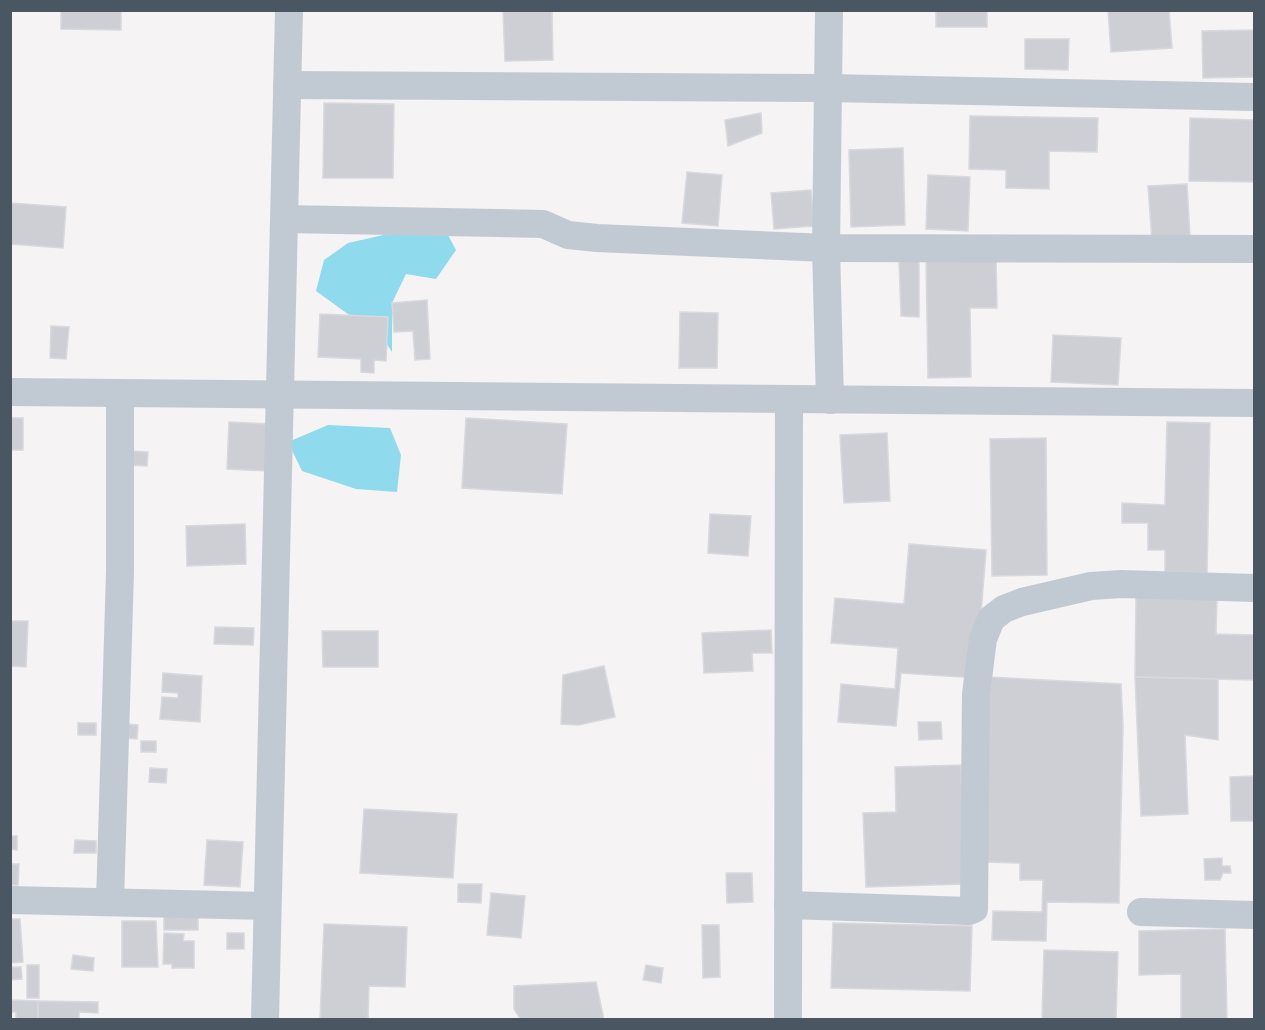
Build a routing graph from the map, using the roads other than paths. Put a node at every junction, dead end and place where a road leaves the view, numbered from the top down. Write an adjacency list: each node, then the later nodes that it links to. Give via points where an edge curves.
1 (289, 10): 3 (street)
2 (829, 10): 4 (street)
3 (287, 85): 4 (street); 6 (street)
4 (829, 88): 5 (street); 7 (street)
5 (1254, 97)
6 (285, 219): 7 (street, via 543,224 568,235 597,238); 11 (street)
7 (826, 248): 8 (street); 13 (street)
8 (1254, 249)
9 (10, 392): 10 (street)
10 (120, 393): 11 (street); 17 (street, via 120,572)
11 (279, 396): 12 (street); 19 (street)
12 (789, 400): 13 (street); 18 (street)
13 (830, 400): 14 (street)
14 (1254, 403)
15 (1254, 588): 18 (street, via 1101,585 1004,609 990,619 983,639 976,694 974,909)
16 (10, 900): 17 (street)
17 (110, 902): 19 (street)
18 (788, 905): 23 (street)
19 (267, 906): 22 (street)
20 (1141, 912): 21 (street)
21 (1254, 915)
22 (265, 1020)
23 (788, 1020)

